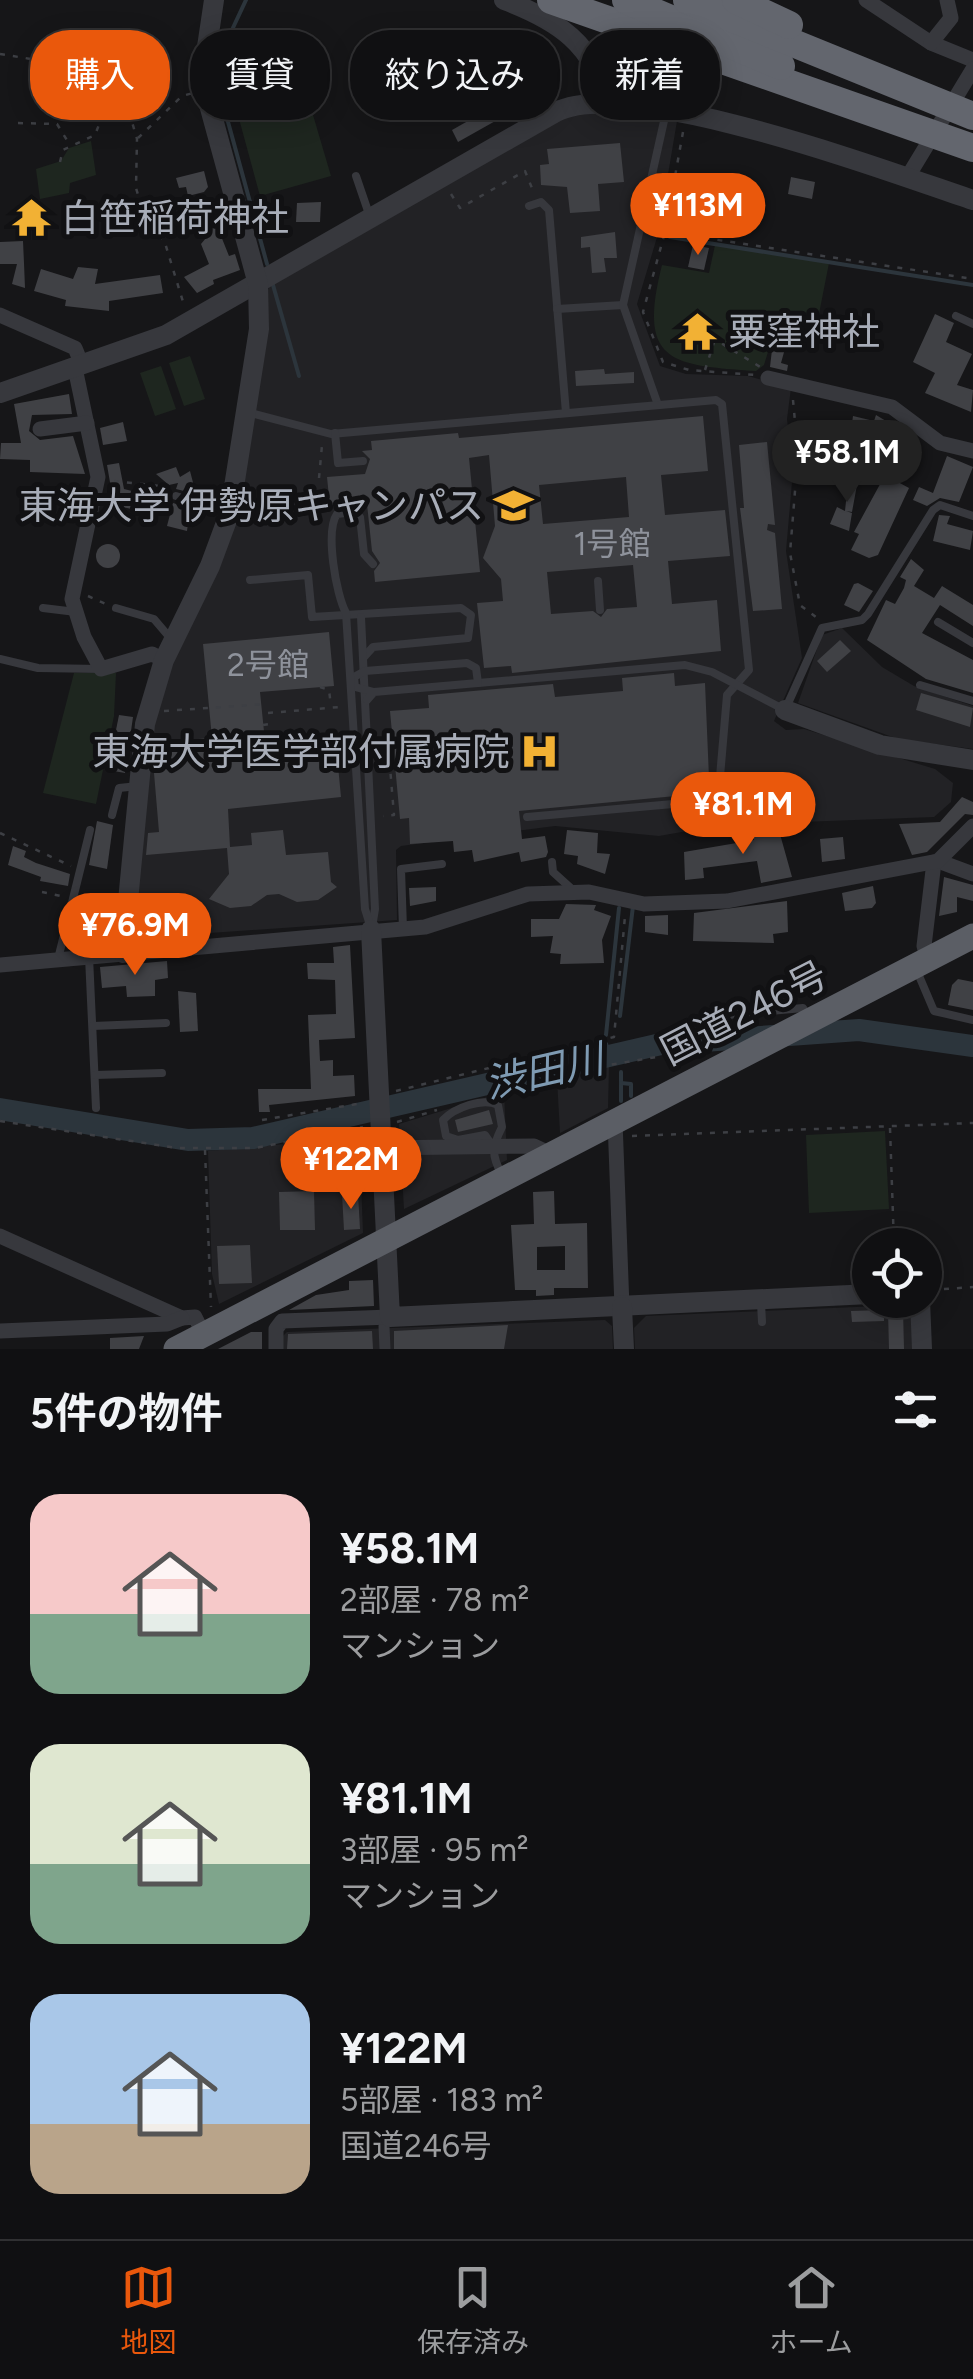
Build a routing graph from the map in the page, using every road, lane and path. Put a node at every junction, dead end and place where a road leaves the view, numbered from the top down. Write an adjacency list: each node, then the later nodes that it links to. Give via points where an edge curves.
1 (214, 0): 9 (street)
2 (504, 0): 11 (street, via 540,14)
3 (551, 0): 28 (highway, bridge)
4 (626, 0): 28 (highway, bridge)
5 (687, 0): 19 (highway, bridge)
6 (736, 0): 18 (highway, bridge)
7 (866, 0): 10 (street)
8 (946, 0): 10 (street, via 951,18)
9 (214, 30)
10 (931, 43): 14 (street)
11 (580, 45)
12 (0, 54): 13 (path)
13 (30, 59)
14 (973, 60)
15 (973, 69): 32 (street)
16 (190, 94): 27 (path)
17 (580, 103): 36 (street)
18 (973, 104)
19 (973, 116)
20 (100, 120): 29 (path, via 95,134)
21 (128, 120): 27 (path)
22 (214, 120): 39 (street)
23 (674, 120): 40 (lane)
24 (675, 120): 37 (path)
25 (701, 120): 32 (street)
26 (18, 123): 29 (path, via 57,124)
27 (137, 139): 44 (path, via 136,188 172,262)
28 (973, 145)
29 (71, 146): 30 (path)
30 (60, 162)
31 (356, 176): 36 (lane)
32 (907, 178): 34 (street)
33 (445, 184): 35 (path, via 460,208 525,171)
34 (973, 200)
35 (534, 204): 41 (lane, via 545,202 549,210)
36 (371, 221): 39 (street)
37 (665, 232): 38 (path); 47 (path, via 643,312 663,362)
38 (973, 280)
39 (258, 284): 44 (street); 53 (street, via 258,329)
40 (624, 305): 41 (lane); 51 (lane)
41 (557, 308): 52 (lane)
42 (0, 315): 46 (street, via 75,348)
43 (956, 316): 45 (lane)
44 (189, 323): 46 (street)
45 (973, 324)
46 (79, 366): 50 (street); 54 (street)
47 (705, 371): 48 (path); 48 (path, via 713,338)
48 (764, 372): 49 (street)
49 (795, 384): 57 (street, via 892,407 940,443); 76 (path, via 798,454 790,553 800,605)
50 (0, 394)
51 (658, 405): 52 (lane); 85 (lane, via 716,400 726,410 749,670)
52 (566, 413): 56 (lane)
53 (240, 416): 56 (lane); 63 (street)
54 (87, 423): 55 (street); 60 (street)
55 (40, 428)
56 (330, 433): 58 (lane, via 338,463); 59 (path)
57 (973, 452)
58 (364, 461)
59 (319, 478)
60 (98, 480): 61 (path); 68 (street)
61 (160, 486)
62 (176, 496): 63 (lane)
63 (230, 512): 78 (street)
64 (973, 516): 76 (lane, via 940,505 932,510 868,614)
65 (373, 564): 73 (lane, via 364,554 360,516 337,514 332,529 338,599)
66 (250, 580): 73 (lane, via 308,575 312,616)
67 (598, 581): 71 (lane)
68 (72, 591): 70 (path); 72 (street)
69 (43, 608): 72 (lane)
70 (116, 608): 78 (lane, via 154,619)
71 (600, 610)
72 (76, 612): 81 (street)
73 (346, 614): 74 (lane); 84 (lane)
74 (361, 617): 79 (lane); 79 (lane, via 460,608 471,615 468,638 373,646)
75 (938, 622): 77 (lane)
76 (822, 628): 94 (lane)
77 (973, 643)
78 (168, 650): 81 (street); 100 (street, via 146,724)
79 (364, 657): 82 (lane)
80 (0, 659): 81 (lane, via 38,668)
81 (101, 668)
82 (365, 671): 83 (lane, via 468,664 476,668); 84 (lane); 88 (lane)
83 (478, 683): 85 (lane, via 605,666 685,665); 88 (lane)
84 (352, 684): 88 (lane); 117 (lane)
85 (736, 684): 94 (lane); 103 (lane, via 725,706 718,800)
86 (920, 684): 89 (lane)
87 (320, 687): 92 (path, via 329,690)
88 (369, 694): 117 (lane)
89 (973, 701)
90 (267, 704): 93 (path)
91 (342, 707): 92 (path)
92 (331, 708): 95 (path)
93 (168, 710)
94 (785, 710): 99 (street, via 880,745)
95 (268, 713)
96 (344, 739): 98 (path)
97 (380, 743): 102 (path, via 388,742 392,761 394,815)
98 (270, 745)
99 (973, 760)
100 (138, 786): 101 (lane, via 119,788); 119 (street)
101 (112, 815)
102 (383, 816)
103 (527, 817)
104 (973, 826): 108 (street)
105 (90, 830): 110 (lane)
106 (0, 833): 110 (path)
107 (552, 862): 112 (lane, via 553,872)
108 (936, 862): 111 (street); 115 (street, via 727,901); 122 (street)
109 (442, 864): 116 (lane, via 400,870)
110 (78, 870): 114 (lane)
111 (973, 874)
112 (574, 891): 115 (street); 116 (street, via 506,898 425,927)
113 (42, 892): 114 (path)
114 (72, 898): 121 (lane)
115 (626, 900): 134 (path, via 614,1038)
116 (403, 928): 117 (street)
117 (371, 930): 119 (street); 134 (street)
118 (973, 936): 122 (highway, 国道246号)
119 (123, 952): 120 (street)
120 (89, 956): 121 (street); 128 (lane)
121 (58, 959): 123 (street)
122 (922, 963): 125 (highway, 国道246号); 126 (lane, via 934,1011)
123 (0, 966)
124 (728, 1016): 125 (lane, via 803,1008)
125 (816, 1018): 141 (highway, 国道246号)
126 (973, 1020)
127 (166, 1023): 128 (lane)
128 (93, 1026): 131 (lane)
129 (719, 1046): 132 (path)
130 (162, 1074): 131 (lane)
131 (95, 1075): 135 (lane)
132 (486, 1096)
133 (450, 1106): 134 (path)
134 (385, 1107): 136 (path); 144 (street)
135 (96, 1108)
136 (262, 1120)
137 (0, 1121): 143 (path)
138 (973, 1123): 139 (path)
139 (890, 1126): 141 (path); 147 (path)
140 (357, 1128): 143 (path, via 254,1148)
141 (621, 1130): 145 (highway, 国道246号); 154 (street)
142 (492, 1146): 142 (lane, via 483,1135 446,1136 443,1120 495,1102 502,1127); 144 (street); 145 (street, via 534,1146); 146 (lane)
143 (204, 1148): 159 (path, via 212,1311)
144 (381, 1148): 149 (street)
145 (551, 1154): 146 (highway, 国道246号)
146 (504, 1179): 149 (highway, 国道246号)
147 (893, 1228)
148 (0, 1236): 159 (street)
149 (385, 1242): 155 (highway, 国道246号); 157 (street)
150 (973, 1288): 151 (path)
151 (942, 1289)
152 (852, 1295): 153 (street)
153 (761, 1299): 154 (street); 158 (lane)
154 (622, 1307): 157 (street); 164 (street)
155 (270, 1316): 157 (street); 159 (highway, 国道246号); 162 (street)
156 (921, 1318): 165 (street)
157 (387, 1321): 163 (street)
158 (762, 1322)
159 (194, 1324): 160 (street); 161 (highway, 国道246号)
160 (0, 1331)
161 (176, 1349)
162 (276, 1349)
163 (385, 1349)
164 (624, 1349)
165 (922, 1349)

